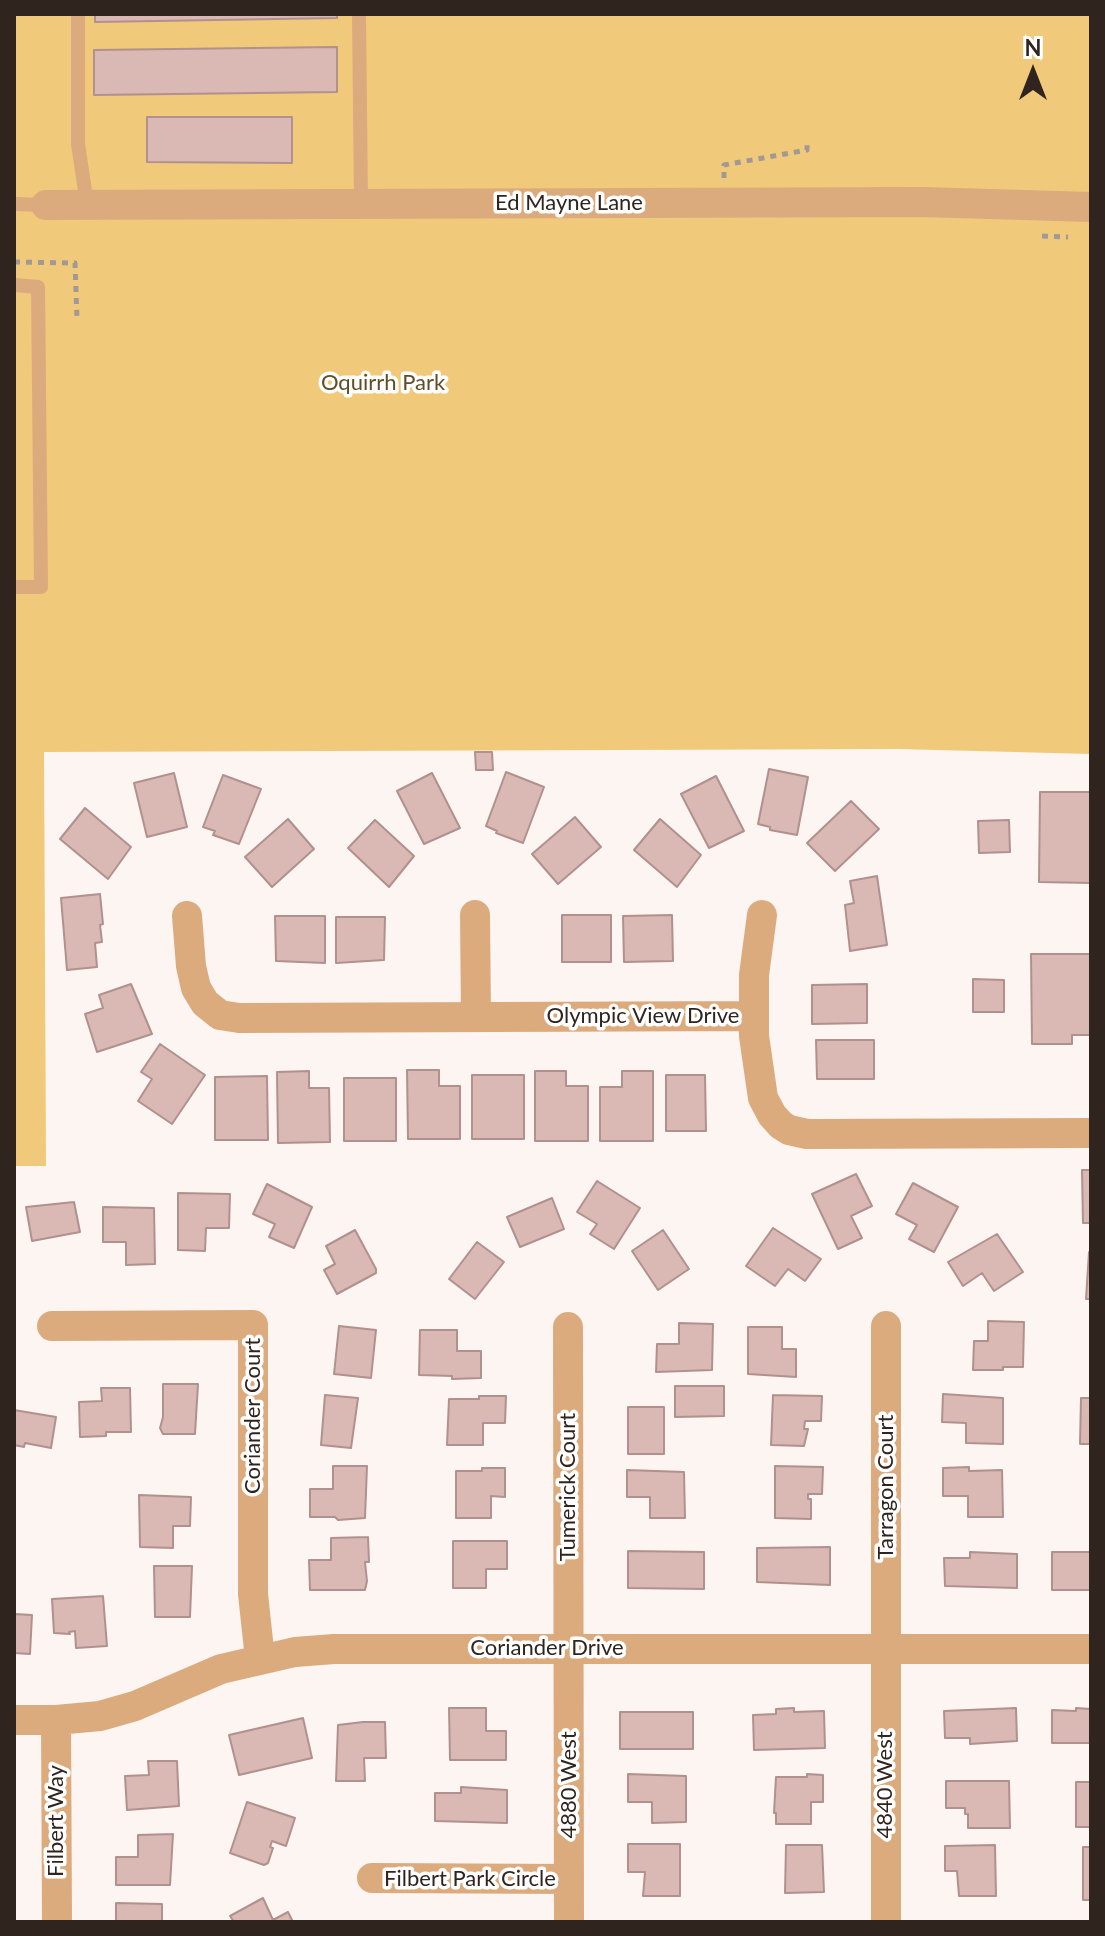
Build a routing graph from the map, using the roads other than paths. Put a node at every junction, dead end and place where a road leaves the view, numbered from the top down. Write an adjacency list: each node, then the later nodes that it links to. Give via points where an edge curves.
1 (78, 14): 4 (lane, via 78,144)
2 (359, 14): 5 (lane)
3 (14, 204): 6 (lane)
4 (87, 204): 5 (street, Ed Mayne Lane); 6 (street, Ed Mayne Lane)
5 (361, 204): 7 (street, Ed Mayne Lane, via 923,202)
6 (46, 205)
7 (1091, 207)
8 (14, 285): 9 (lane, via 38,287 41,587)
9 (14, 587)
10 (475, 915): 13 (street)
11 (762, 915): 14 (street)
12 (187, 916): 13 (street, Olympic View Drive, via 196,988 220,1015)
13 (476, 1016): 14 (street, Olympic View Drive)
14 (753, 1016): 15 (street, Olympic View Drive, via 763,1098 789,1130)
15 (1091, 1133)
16 (52, 1326): 22 (street, Coriander Court, via 253,1325 253,1594)
17 (886, 1326): 20 (street, Tarragon Court)
18 (568, 1327): 19 (street, Tumerick Court)
19 (569, 1648): 20 (street, Coriander Drive); 22 (street, Coriander Drive, via 334,1649); 26 (street, 4880 West)
20 (884, 1648): 21 (street, Coriander Drive); 29 (street, 4840 West)
21 (1091, 1649)
22 (260, 1659): 24 (street, Coriander Drive, via 221,1669 135,1706)
23 (14, 1720): 24 (street, Coriander Drive)
24 (56, 1720): 27 (street, Filbert Way)
25 (372, 1878): 26 (street, Filbert Park Circle)
26 (569, 1879): 28 (street, 4880 West)
27 (57, 1922)
28 (569, 1922)
29 (886, 1922)

